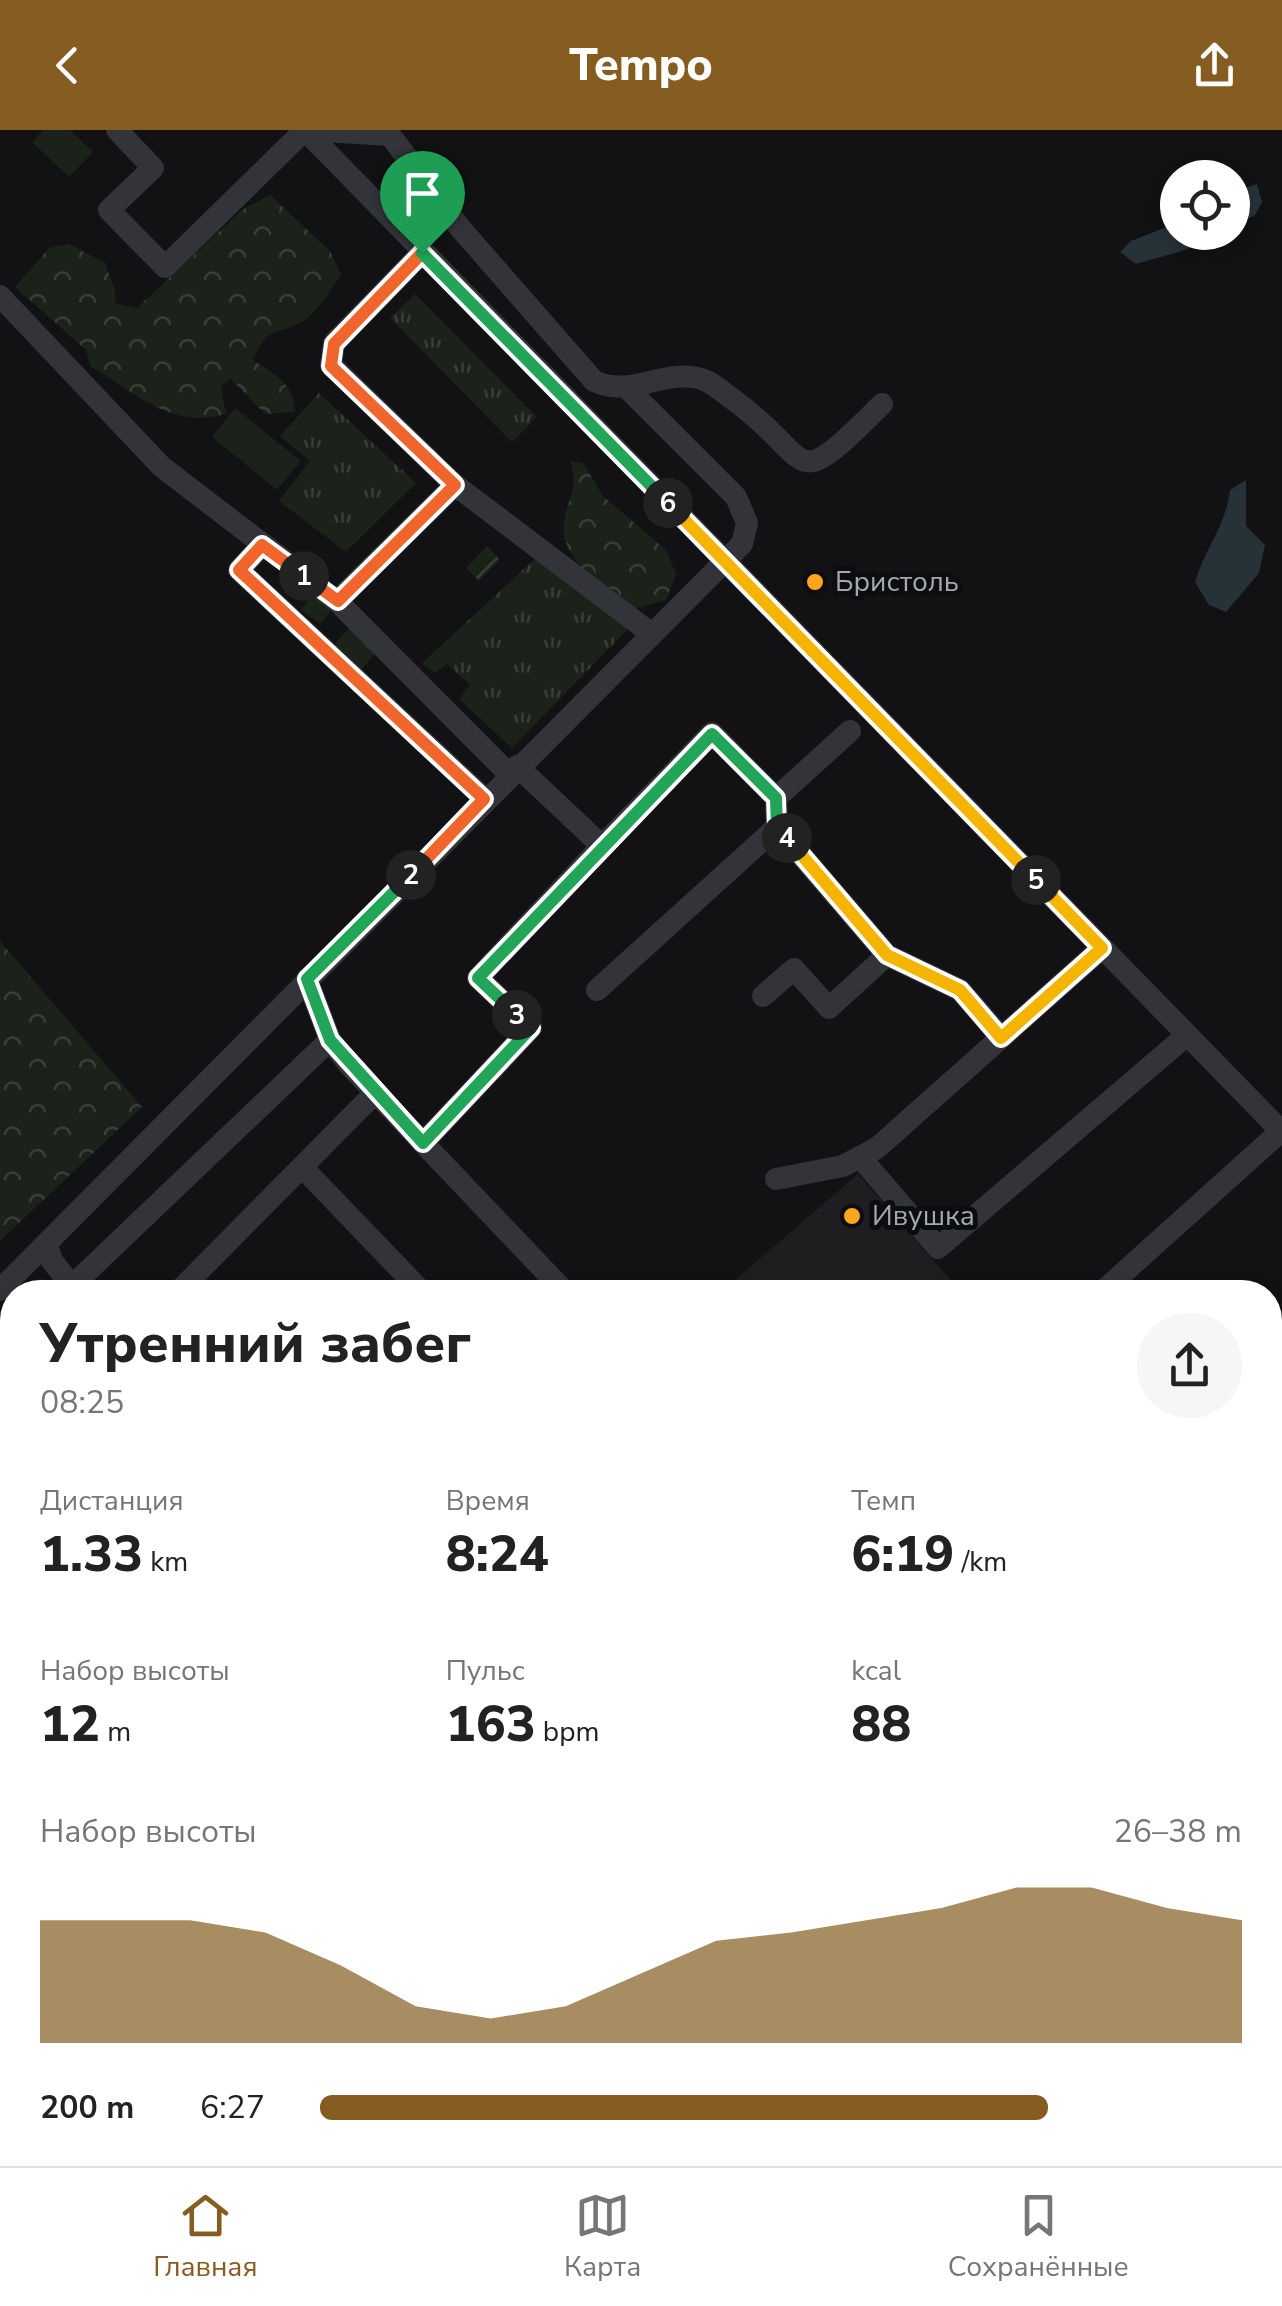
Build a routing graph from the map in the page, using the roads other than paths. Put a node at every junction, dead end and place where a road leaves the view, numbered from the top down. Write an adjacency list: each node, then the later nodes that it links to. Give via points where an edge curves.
1 (116, 130): 2 (street, via 153,168 109,210 165,267)
2 (305, 130): 3 (street); 5 (street, via 390,135 462,230 594,381)
3 (422, 253): 7 (street, via 334,344 331,366); 9 (street)
4 (0, 296): 8 (street, via 162,467)
5 (628, 389): 6 (street, via 678,375 704,379 752,413 796,461 810,464 829,456); 9 (street, via 736,497 747,523 742,544)
6 (882, 404)
7 (455, 485): 10 (street); 11 (street)
8 (262, 545): 10 (street); 15 (street, via 239,570)
9 (724, 560): 11 (street); 18 (street)
10 (338, 601): 13 (street)
11 (652, 634): 13 (street)
12 (850, 730): 14 (street)
13 (513, 770): 15 (street); 17 (street)
14 (776, 798): 16 (street); 17 (street, via 712,734)
15 (484, 799): 20 (street)
16 (777, 828): 19 (street); 21 (street)
17 (602, 846): 28 (street, via 478,978 531,1028)
18 (1102, 948): 23 (street); 24 (street)
19 (887, 955): 22 (street, via 829,1008 794,969); 24 (street, via 960,990)
20 (307, 979): 25 (street); 32 (street)
21 (597, 990)
22 (763, 996)
23 (1187, 1035): 27 (street); 29 (street, via 938,1248)
24 (1001, 1038): 29 (street)
25 (330, 1040): 26 (street); 35 (street)
26 (376, 1093): 28 (street); 30 (street)
27 (1281, 1131): 39 (street)
28 (423, 1143): 38 (street)
29 (860, 1157): 31 (street)
30 (302, 1167): 36 (street); 37 (street)
31 (776, 1179)
32 (47, 1245): 33 (street); 34 (street)
33 (10, 1280)
34 (66, 1280)
35 (84, 1280)
36 (190, 1280)
37 (410, 1280)
38 (554, 1280)
39 (1115, 1280)

